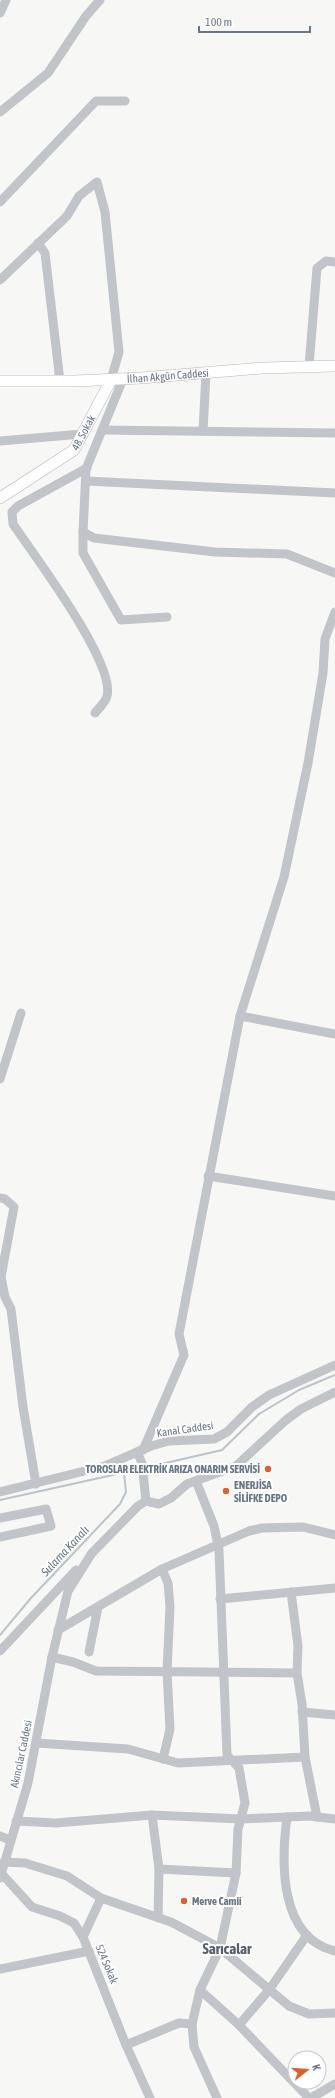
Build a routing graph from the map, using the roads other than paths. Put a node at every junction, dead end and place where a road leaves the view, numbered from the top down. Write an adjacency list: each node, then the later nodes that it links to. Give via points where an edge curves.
1 (6, 0): 3 (street)
2 (100, 0): 5 (street, via 48,72)
3 (0, 13)
4 (125, 101): 6 (street, via 96,101)
5 (0, 112)
6 (2, 196)
7 (38, 243): 9 (street); 14 (street, via 67,216 79,196 97,182 105,212 119,352); 16 (street, via 45,253)
8 (335, 262): 10 (street, via 326,261 317,268)
9 (0, 280)
10 (309, 366): 11 (main road, İlhan Akgün Caddesi); 12 (main road, İlhan Akgün Caddesi)
11 (335, 366)
12 (206, 373): 13 (main road, İlhan Akgün Caddesi); 18 (street)
13 (123, 379): 14 (main road, İlhan Akgün Caddesi); 17 (street)
14 (111, 380): 16 (main road, İlhan Akgün Caddesi); 20 (main road, 48. Sokak)
15 (0, 381): 16 (main road, İlhan Akgün Caddesi)
16 (60, 381)
17 (102, 430): 18 (street); 22 (street)
18 (203, 431): 19 (street)
19 (335, 433)
20 (82, 434): 21 (street); 25 (main road, 48. Sokak, via 74,450)
21 (0, 441)
22 (87, 468): 23 (street); 31 (street, via 18,506 12,512 13,524 91,641 106,675 107,696)
23 (86, 481): 24 (street); 26 (street)
24 (335, 493)
25 (0, 498)
26 (83, 532): 27 (street, via 94,538 215,552 288,554); 29 (street, via 83,553 121,620)
27 (335, 573)
28 (335, 612): 30 (street)
29 (167, 617)
30 (334, 621): 33 (street, via 325,639 323,673 308,763 284,877)
31 (95, 713)
32 (21, 1013): 35 (street)
33 (240, 1016): 34 (street); 36 (street)
34 (335, 1034)
35 (0, 1079)
36 (208, 1176): 37 (street); 41 (street, via 179,1334 184,1355)
37 (335, 1196)
38 (0, 1198): 43 (street, via 6,1199 14,1207 1,1277 5,1297 11,1309)
39 (335, 1365): 41 (street, Kanal Caddesi, via 269,1395 252,1407 227,1432 214,1439 169,1441)
40 (335, 1392): 42 (street, via 301,1409 286,1420 236,1466)
41 (140, 1451): 43 (street, Kanal Caddesi, via 105,1466); 45 (street)
42 (196, 1481): 45 (street, via 187,1484 160,1504); 49 (street, via 214,1526)
43 (36, 1484): 44 (street, Kanal Caddesi)
44 (0, 1492)
45 (146, 1501): 50 (street)
46 (0, 1518): 48 (street, via 46,1509 50,1526)
47 (335, 1535): 49 (street, via 304,1527 262,1528)
48 (0, 1537)
49 (218, 1544): 51 (street); 54 (street)
50 (92, 1553): 56 (street, Akıncılar Caddesi, via 68,1591); 57 (street)
51 (162, 1569): 55 (street); 60 (street, via 168,1583 170,1607)
52 (335, 1588): 53 (street)
53 (291, 1592): 54 (street); 62 (street, via 298,1646)
54 (220, 1600): 61 (street)
55 (98, 1607): 56 (street); 58 (street)
56 (58, 1630): 59 (street, Akıncılar Caddesi)
57 (0, 1651)
58 (89, 1652)
59 (52, 1657): 60 (street, via 96,1670); 65 (street, Akıncılar Caddesi)
60 (168, 1672): 61 (street); 67 (street, via 170,1729)
61 (223, 1673): 62 (street); 68 (street, via 226,1754)
62 (297, 1674): 63 (street)
63 (302, 1712): 64 (street); 66 (street)
64 (335, 1715)
65 (36, 1743): 67 (street, via 128,1749); 74 (street, Akıncılar Caddesi, via 28,1783)
66 (305, 1757): 68 (street); 71 (street)
67 (163, 1759): 68 (street, via 178,1763)
68 (232, 1761): 72 (street, via 239,1768 245,1803)
69 (152, 1815): 72 (street); 74 (street, via 56,1823); 78 (street)
70 (286, 1817): 71 (street); 72 (street); 83 (street, via 286,1887 293,1916)
71 (317, 1817): 73 (street)
72 (241, 1819): 79 (street)
73 (335, 1819)
74 (16, 1821): 76 (street, Akıncılar Caddesi)
75 (0, 1836): 76 (street)
76 (10, 1840): 77 (street, Akıncılar Caddesi)
77 (4, 1862): 80 (street, Akıncılar Caddesi); 81 (street, via 25,1863 67,1876)
78 (159, 1869): 79 (street); 82 (street)
79 (236, 1873): 85 (street)
80 (1, 1875): 84 (street, 524 Sokak, via 32,1906 74,1924)
81 (101, 1898): 82 (street); 84 (street)
82 (158, 1918): 85 (street, via 171,1922)
83 (307, 1935): 87 (street, via 322,1948); 90 (street)
84 (83, 1937): 86 (street, 524 Sokak)
85 (220, 1948): 89 (street); 90 (street)
86 (89, 1951): 88 (street); 94 (street, 524 Sokak)
87 (335, 1951)
88 (0, 1968)
89 (200, 1990): 92 (street); 93 (street)
90 (268, 1990): 91 (street, via 289,2006 309,2014); 93 (street)
91 (335, 2013)
92 (192, 2024): 94 (street, via 179,2023); 97 (street, via 194,2047)
93 (239, 2026): 98 (street)
94 (126, 2045): 96 (street, 524 Sokak)
95 (335, 2084): 98 (street)
96 (148, 2097)
97 (217, 2098)
98 (310, 2098)

